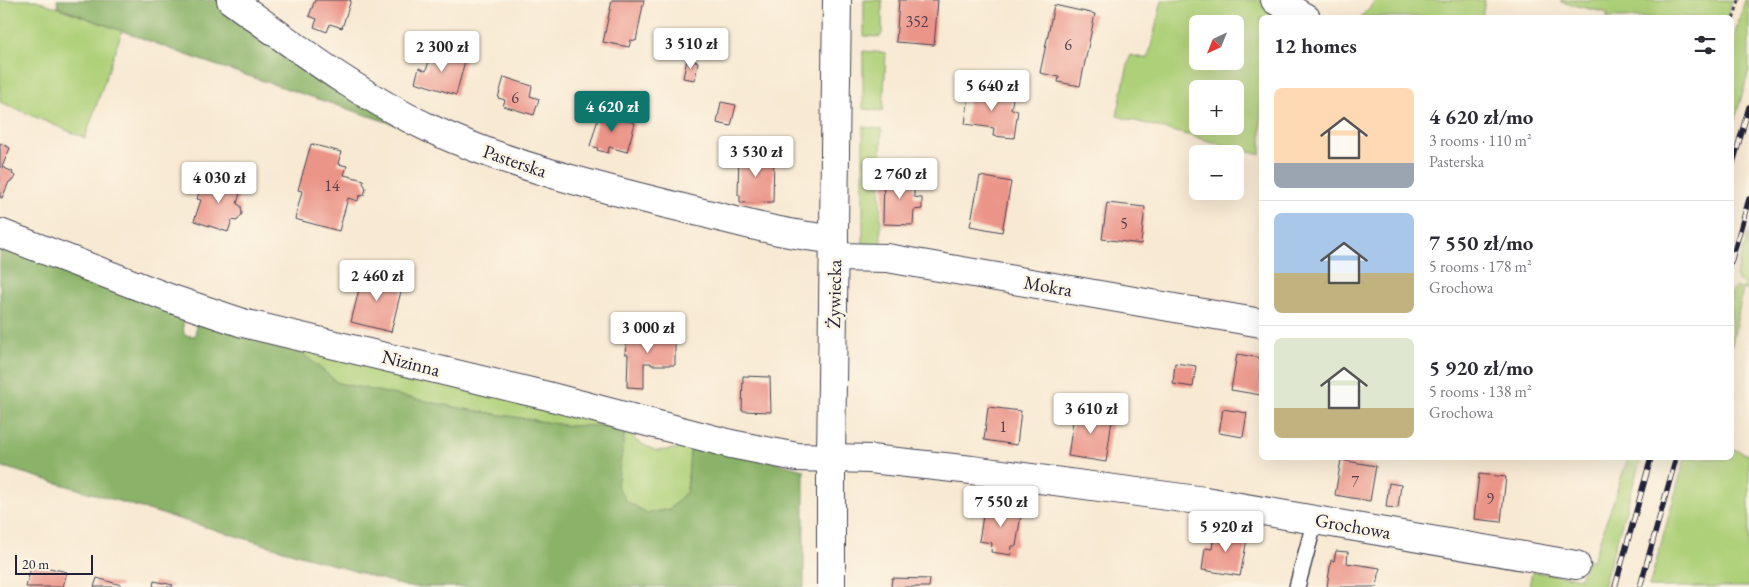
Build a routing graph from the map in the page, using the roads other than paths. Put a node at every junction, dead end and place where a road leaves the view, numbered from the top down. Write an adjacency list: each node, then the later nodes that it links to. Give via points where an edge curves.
1 (230, 0): 6 (street, Pasterska, via 387,106 478,148 544,172 801,236)
2 (837, 0): 6 (street, Żywiecka)
3 (1275, 0): 4 (street)
4 (1301, 15)
5 (0, 233): 8 (street, Nizinna, via 243,323 548,396 731,444 797,457)
6 (834, 248): 7 (street, Mokra); 8 (street, Żywiecka)
7 (1259, 322)
8 (831, 458): 9 (street, Grochowa, via 972,470 1205,501); 11 (street, Żywiecka)
9 (1315, 520): 10 (street, Grochowa); 12 (lane)
10 (1576, 564)
11 (831, 587)
12 (1297, 587)

